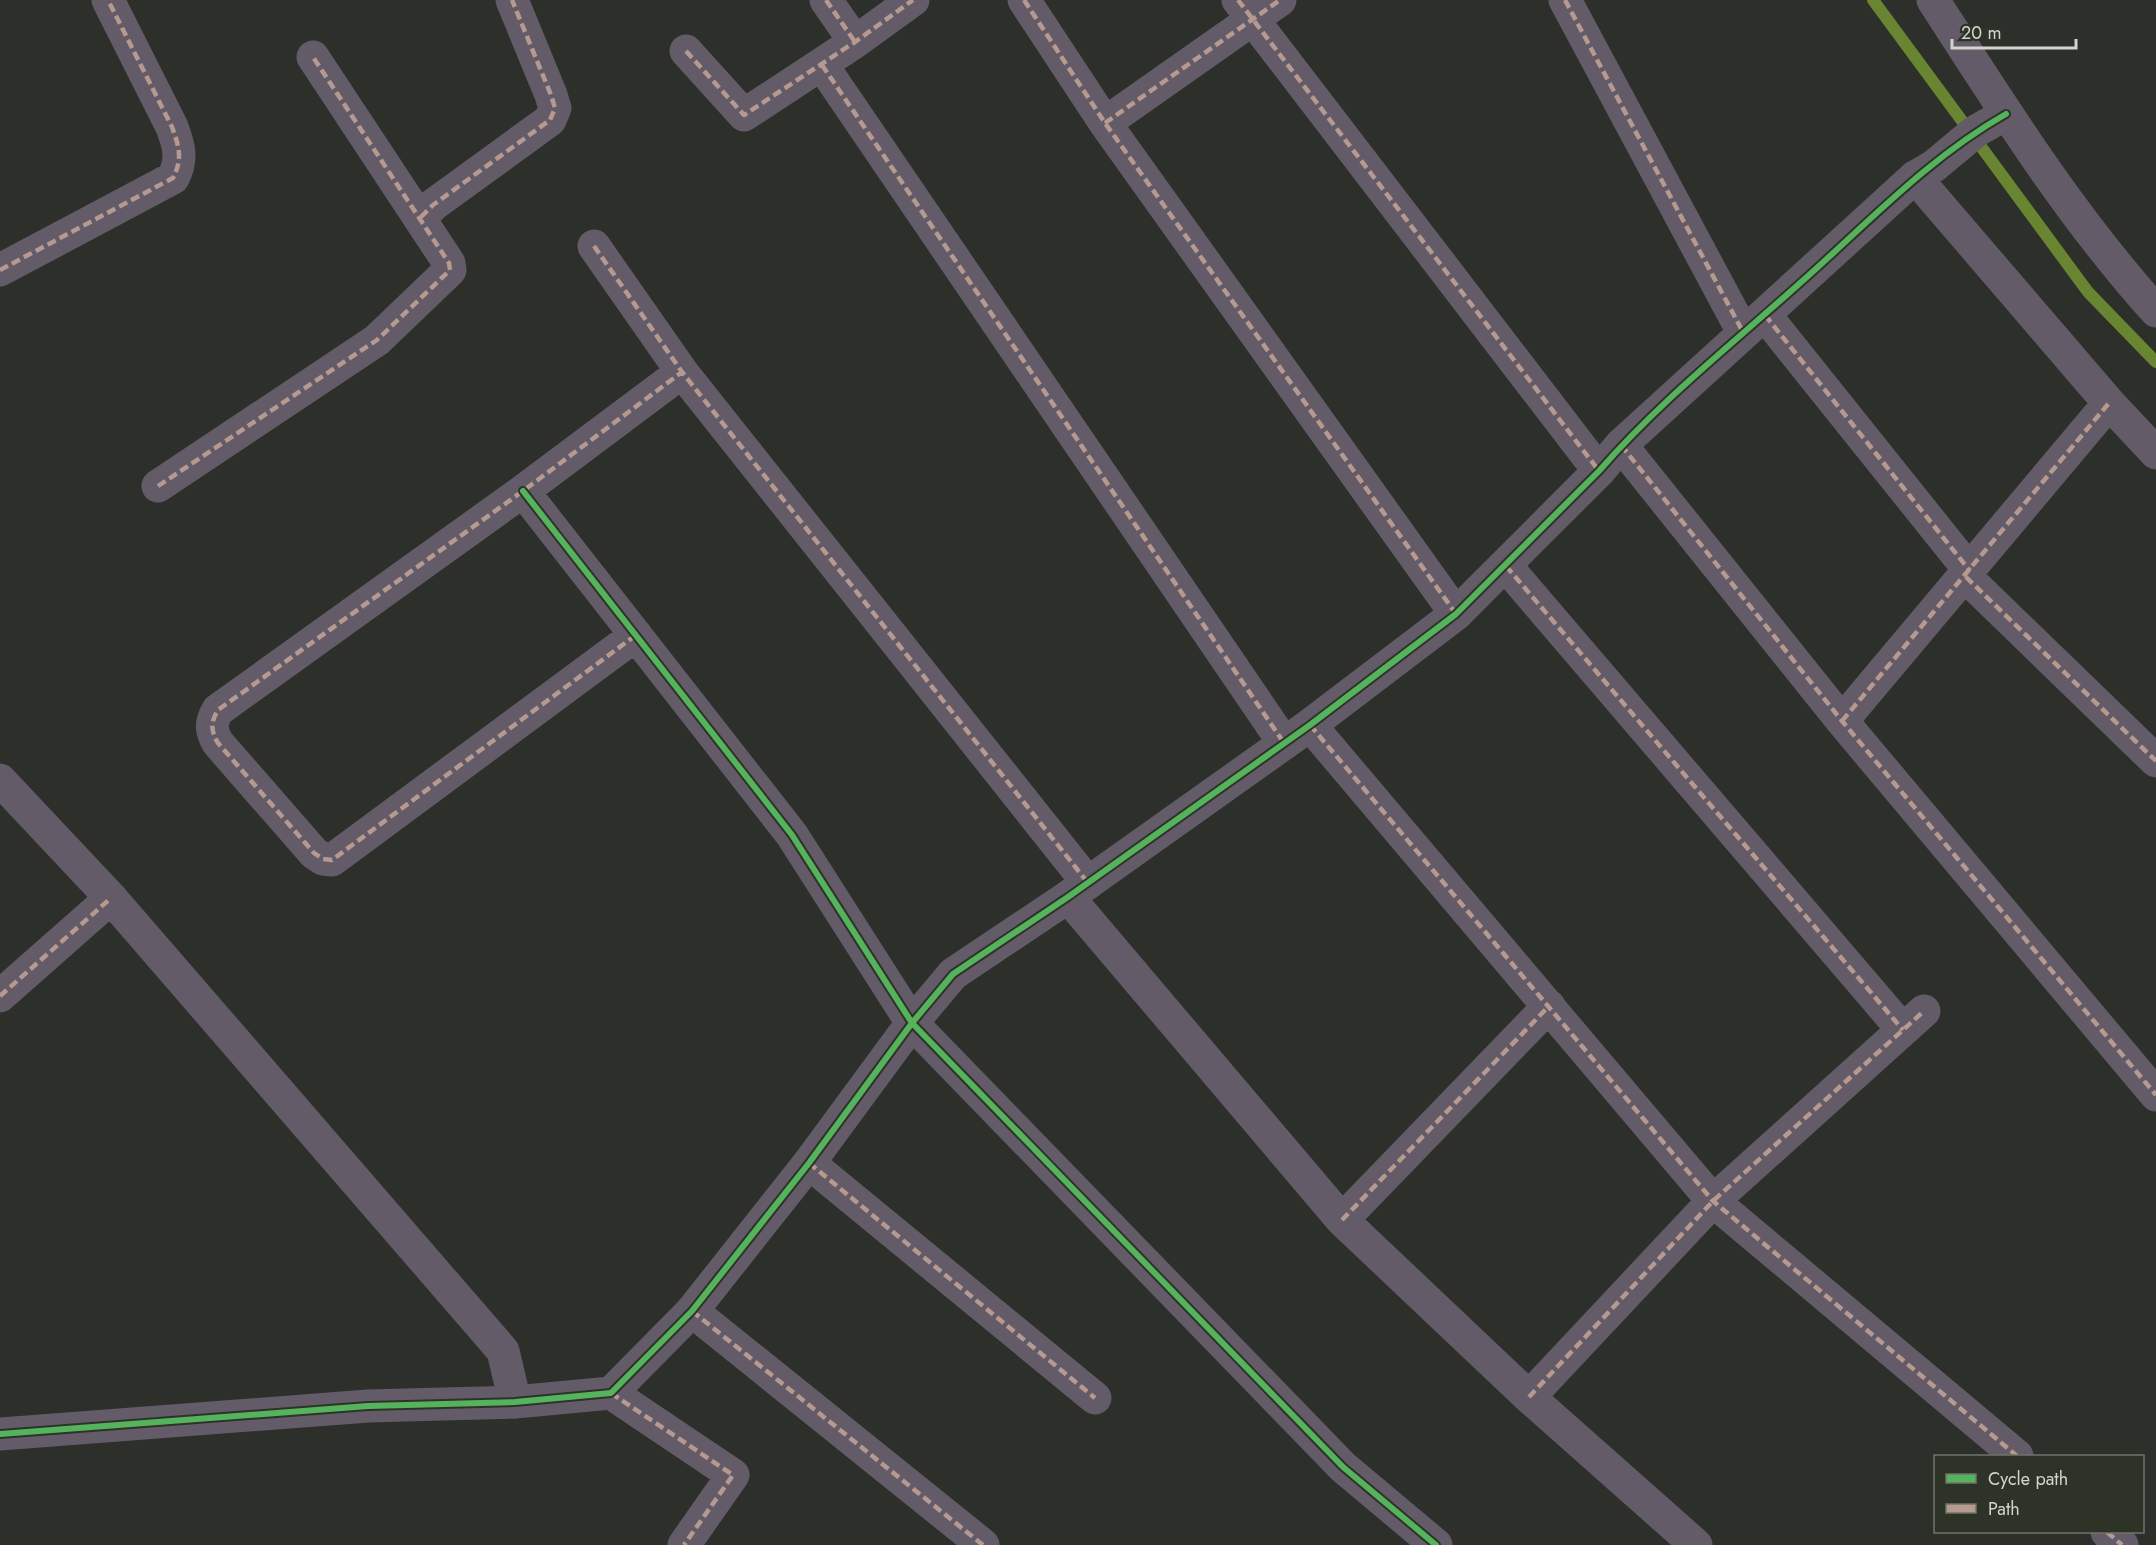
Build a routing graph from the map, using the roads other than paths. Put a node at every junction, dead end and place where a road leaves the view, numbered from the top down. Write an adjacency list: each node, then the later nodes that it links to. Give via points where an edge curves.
1 (108, 0): 19 (street, via 172,127 180,165 173,178)
2 (512, 0): 17 (street, via 551,95 555,108 550,120)
3 (826, 0): 10 (street)
4 (913, 0): 10 (street)
5 (1024, 0): 15 (street)
6 (1280, 0): 9 (street)
7 (1565, 0): 21 (street)
8 (1934, 0): 14 (street)
9 (1245, 10): 15 (street); 26 (street)
10 (855, 42): 13 (street)
11 (686, 51): 13 (street, via 744,115)
12 (313, 57): 17 (street)
13 (822, 65): 34 (street)
14 (2006, 114): 16 (street, via 1976,131); 20 (street, via 2126,278)
15 (1105, 123): 31 (street)
16 (1924, 171): 21 (street); 23 (street)
17 (421, 217): 27 (street, via 449,262 450,270 445,277 377,340)
18 (594, 246): 22 (street)
19 (0, 270)
20 (2156, 311)
21 (1754, 324): 24 (street); 30 (street)
22 (681, 372): 28 (street); 37 (street)
23 (2109, 403): 25 (street); 30 (street)
24 (1621, 446): 26 (street); 33 (street)
25 (2156, 453)
26 (1599, 471): 29 (street)
27 (158, 486)
28 (523, 491): 32 (street); 32 (street, via 218,710 212,720 212,733 218,743 314,853 332,860)
29 (1506, 566): 31 (street); 44 (street, via 1914,1021)
30 (1968, 574): 33 (street); 35 (street)
31 (1456, 614): 34 (street)
32 (636, 635): 41 (street, via 792,835)
33 (1842, 721): 42 (street)
34 (1297, 734): 37 (street); 40 (street)
35 (2156, 761)
36 (0, 780): 38 (street)
37 (1078, 890): 41 (street, via 953,974); 45 (street)
38 (111, 898): 39 (street); 50 (street, via 503,1352)
39 (0, 996)
40 (1549, 1006): 44 (street); 45 (street)
41 (912, 1023): 43 (street); 55 (street, via 1343,1467)
42 (2156, 1095)
43 (809, 1164): 46 (street); 49 (street)
44 (1713, 1201): 48 (street); 52 (street)
45 (1342, 1220): 48 (street)
46 (692, 1311): 47 (street); 54 (street)
47 (611, 1393): 50 (street); 53 (street, via 733,1475)
48 (1529, 1397): 56 (street)
49 (1095, 1398)
50 (515, 1402): 51 (street, via 368,1406)
51 (0, 1434)
52 (2016, 1455)
53 (684, 1545)
54 (983, 1545)
55 (1436, 1545)
56 (1696, 1545)

